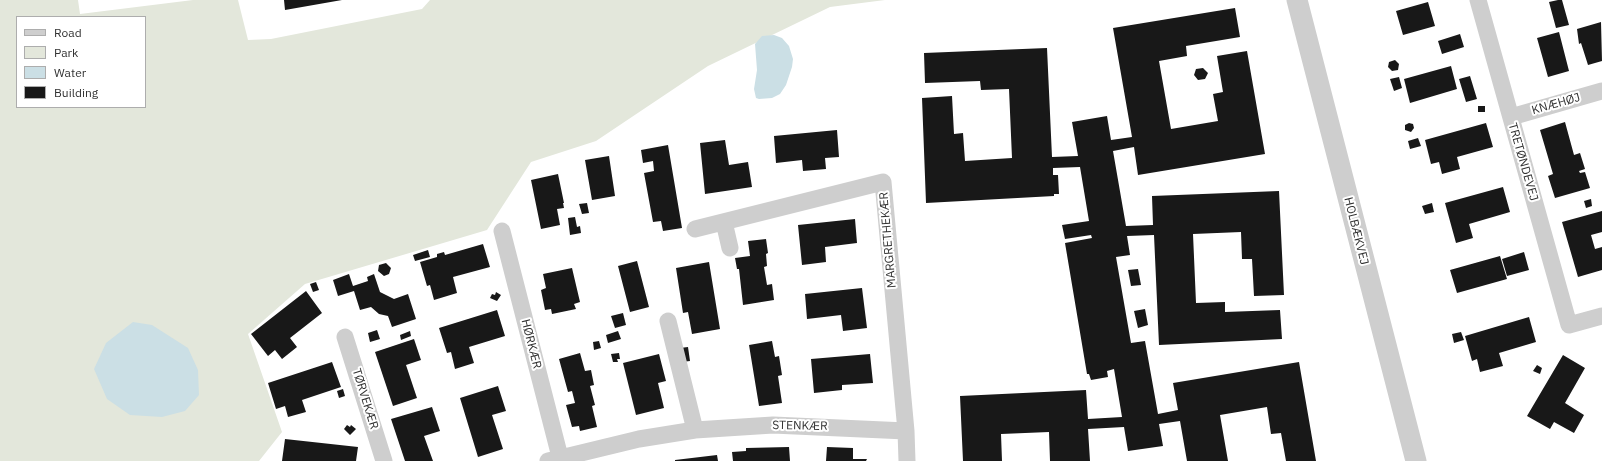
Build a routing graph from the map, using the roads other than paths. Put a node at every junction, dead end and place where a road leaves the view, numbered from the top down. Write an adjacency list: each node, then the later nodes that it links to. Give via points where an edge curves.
1 (1297, 0): 17 (street, HOLBÆKVEJ)
2 (1478, 0): 4 (street, TRETØNDEVEJ)
3 (1602, 91): 4 (street, KNÆHØJ)
4 (1511, 117): 9 (street, TRETØNDEVEJ, via 1569,325)
5 (724, 222): 6 (street, MARGRETHEKÆR); 8 (street); 13 (street, MARGRETHEKÆR, via 883,182)
6 (695, 229)
7 (502, 230): 14 (street, HØRKÆR)
8 (730, 248)
9 (1602, 316)
10 (668, 321): 12 (street)
11 (345, 337): 15 (street, TØRVEKÆR)
12 (695, 430): 13 (street, STENKÆR, via 773,425); 14 (street, STENKÆR, via 639,439)
13 (906, 431): 16 (street, MARGRETHEKÆR)
14 (554, 459)
15 (384, 461)
16 (907, 461)
17 (1416, 461)

